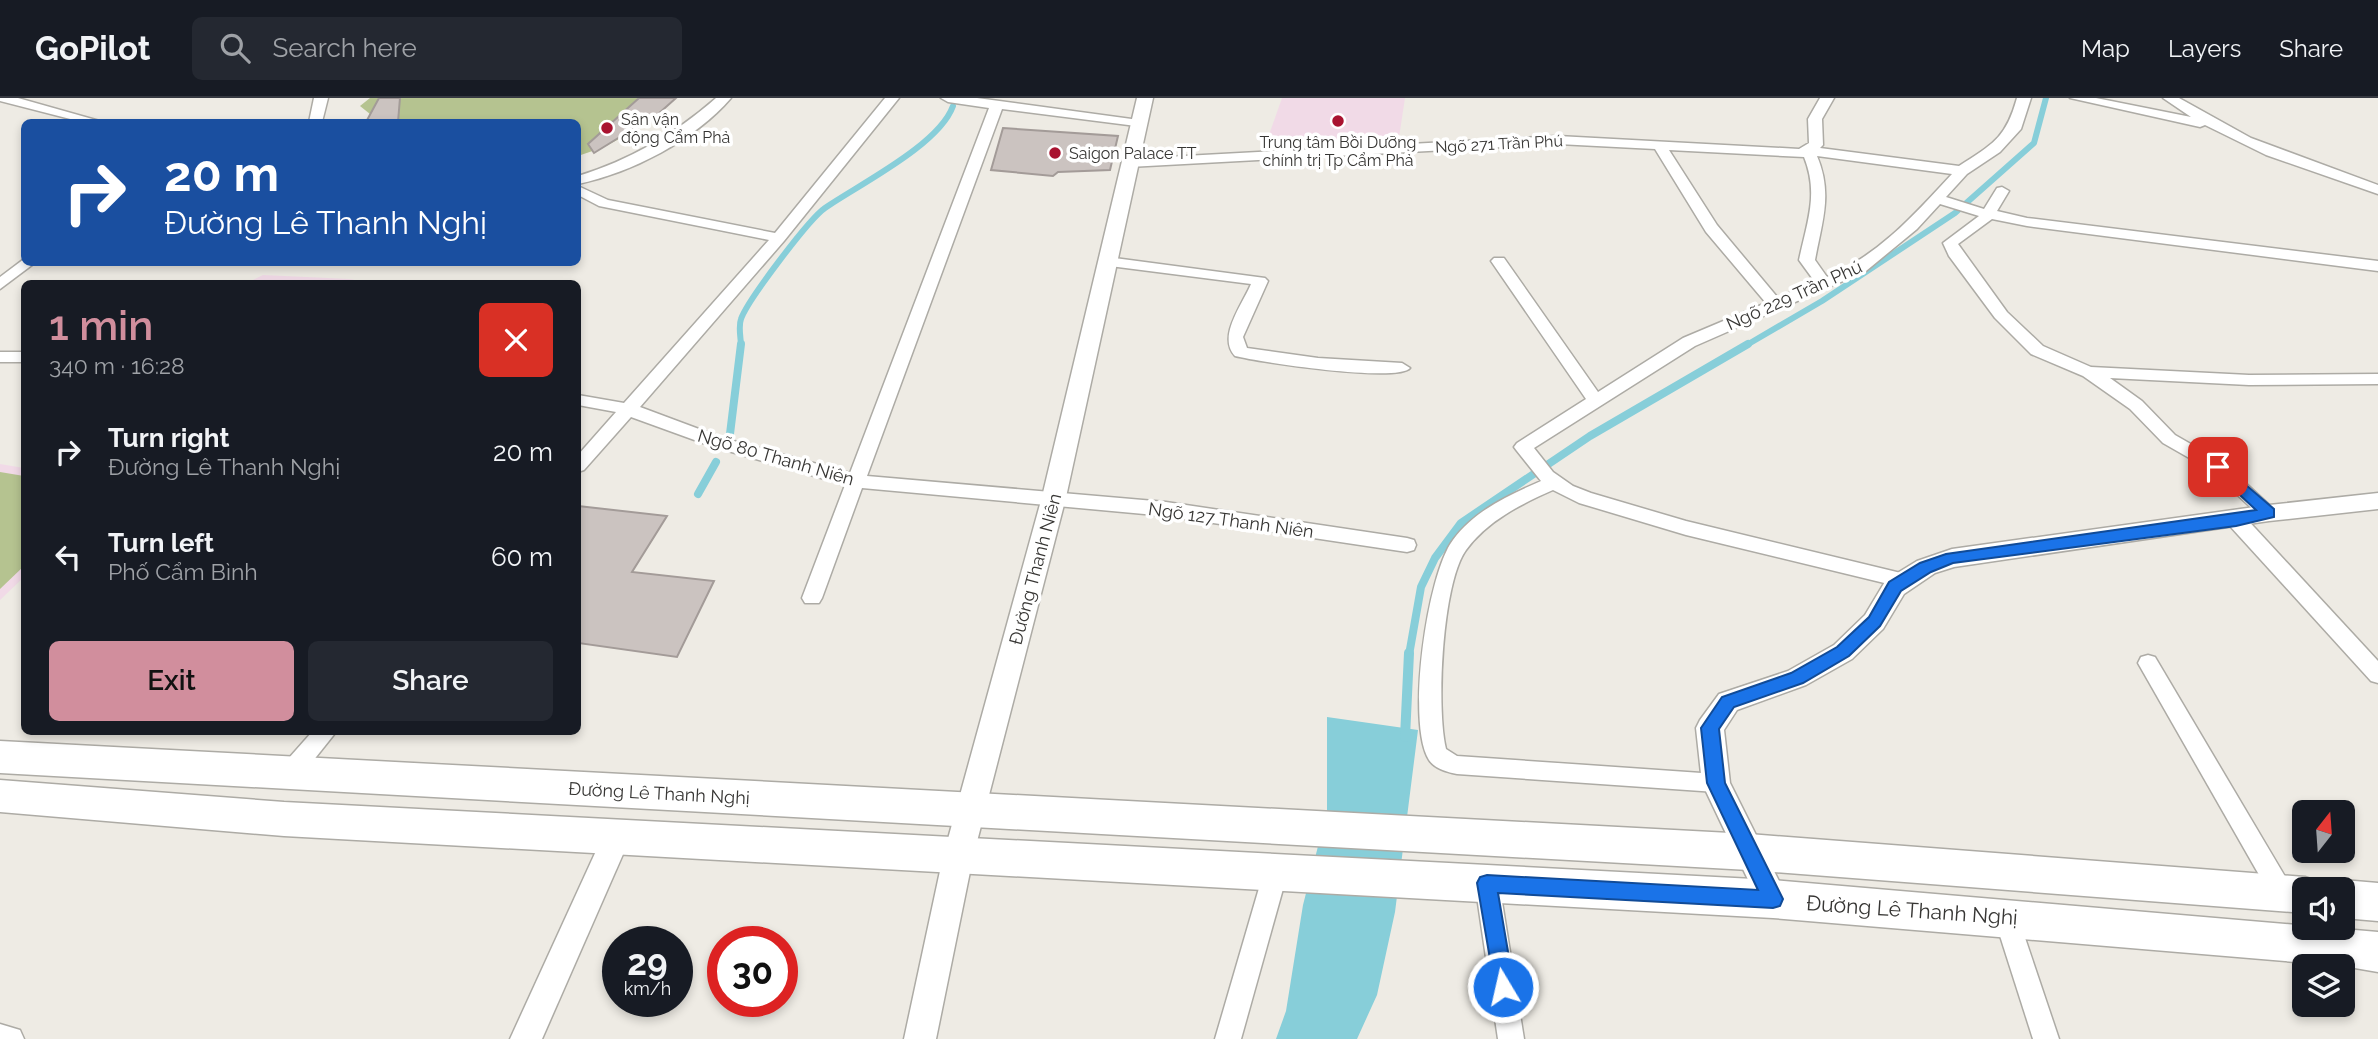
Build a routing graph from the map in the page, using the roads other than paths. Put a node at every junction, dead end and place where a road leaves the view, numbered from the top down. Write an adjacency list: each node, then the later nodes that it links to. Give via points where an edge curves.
1 (3, 98): 12 (street)
2 (321, 98): 13 (street)
3 (724, 98): 20 (street, via 694,126 652,152)
4 (892, 98): 26 (street)
5 (948, 98): 11 (street)
6 (1145, 98): 14 (street, Đường Thanh Niên)
7 (1827, 98): 17 (street, via 1815,119 1816,145)
8 (2024, 98): 19 (street, Ngõ 229 Trần Phú, via 2016,126 1995,149)
9 (2077, 98): 15 (street)
10 (2170, 98): 15 (street)
11 (997, 105): 14 (street); 44 (street)
12 (84, 119)
13 (317, 119)
14 (1139, 124): 18 (street, Đường Thanh Niên)
15 (2211, 125): 21 (street, via 2263,151)
16 (1659, 144): 17 (street, Ngõ 271 Trần Phú); 18 (street, Ngõ 271 Trần Phú, via 1558,140); 33 (street, via 1716,237)
17 (1808, 151): 19 (street, Ngõ 271 Trần Phú); 32 (street, via 1821,192 1807,260)
18 (1129, 163): 28 (street, Đường Thanh Niên)
19 (1962, 172): 24 (street, Ngõ 229 Trần Phú)
20 (581, 179)
21 (2378, 190)
22 (2002, 191): 25 (street)
23 (581, 192): 26 (street, via 604,203)
24 (1946, 201): 25 (street); 32 (street, Ngõ 229 Trần Phú, via 1861,268)
25 (1988, 215): 30 (street); 37 (street, via 1951,243 1954,253 2001,315 2037,350)
26 (779, 238): 41 (street)
27 (1499, 261): 40 (street)
28 (1107, 262): 36 (street, via 1260,281 1236,337 1240,351); 45 (street, Đường Thanh Niên)
29 (24, 266): 31 (street)
30 (2378, 266)
31 (0, 284)
32 (1825, 284): 33 (street, Ngõ 229 Trần Phú)
33 (1776, 305): 40 (street, Ngõ 229 Trần Phú, via 1689,342)
34 (0, 357): 35 (street)
35 (21, 357)
36 (1402, 368)
37 (2089, 372): 38 (street, via 2249,380); 47 (street, via 2136,405 2169,439 2218,467)
38 (2378, 379)
39 (581, 401): 41 (street, Ngõ 80 Thanh Niên)
40 (1597, 402): 43 (street, Ngõ 229 Trần Phú, via 1528,453)
41 (628, 409): 42 (street); 44 (street, Ngõ 80 Thanh Niên, via 717,442)
42 (581, 463)
43 (1551, 479): 50 (street, via 1585,498 1686,528); 58 (street, via 1473,529 1449,562 1437,620 1429,720 1435,750 1443,761 1457,765)
44 (855, 481): 45 (street, Ngõ 80 Thanh Niên); 51 (street)
45 (1055, 497): 49 (street, Ngõ 127 Thanh Niên); 60 (street, Đường Thanh Niên)
46 (2378, 501): 47 (street)
47 (2269, 513): 48 (street)
48 (2236, 520): 50 (street, via 1952,558); 52 (street)
49 (1407, 545)
50 (1905, 581): 58 (street, via 1895,587 1874,622 1843,652 1797,678 1728,702 1710,728)
51 (812, 598)
52 (2369, 656): 54 (street)
53 (2148, 663): 66 (street)
54 (2378, 675)
55 (322, 735): 57 (street)
56 (0, 757): 57 (highway, Đường Lê Thanh Nghị)
57 (289, 774): 60 (highway, Đường Lê Thanh Nghị)
58 (1716, 783): 62 (street)
59 (0, 796): 61 (highway, via 284,819)
60 (971, 810): 62 (highway, Đường Lê Thanh Nghị); 63 (street, Đường Thanh Niên)
61 (617, 836): 63 (highway); 75 (street)
62 (1749, 852): 67 (highway); 68 (street)
63 (958, 857): 64 (highway); 76 (street, Đường Thanh Niên)
64 (1292, 873): 65 (highway, Đường Lê Thanh Nghị); 77 (street)
65 (1487, 883): 68 (highway, Đường Lê Thanh Nghị); 78 (street)
66 (2292, 891)
67 (2292, 894)
68 (1773, 899): 71 (highway, Đường Lê Thanh Nghị)
69 (2355, 900): 70 (highway)
70 (2378, 902)
71 (2006, 917): 72 (highway, Đường Lê Thanh Nghị); 79 (street)
72 (2378, 952)
73 (0, 1036): 74 (street)
74 (11, 1039)
75 (526, 1039)
76 (920, 1039)
77 (1228, 1039)
78 (1511, 1039)
79 (2046, 1039)

